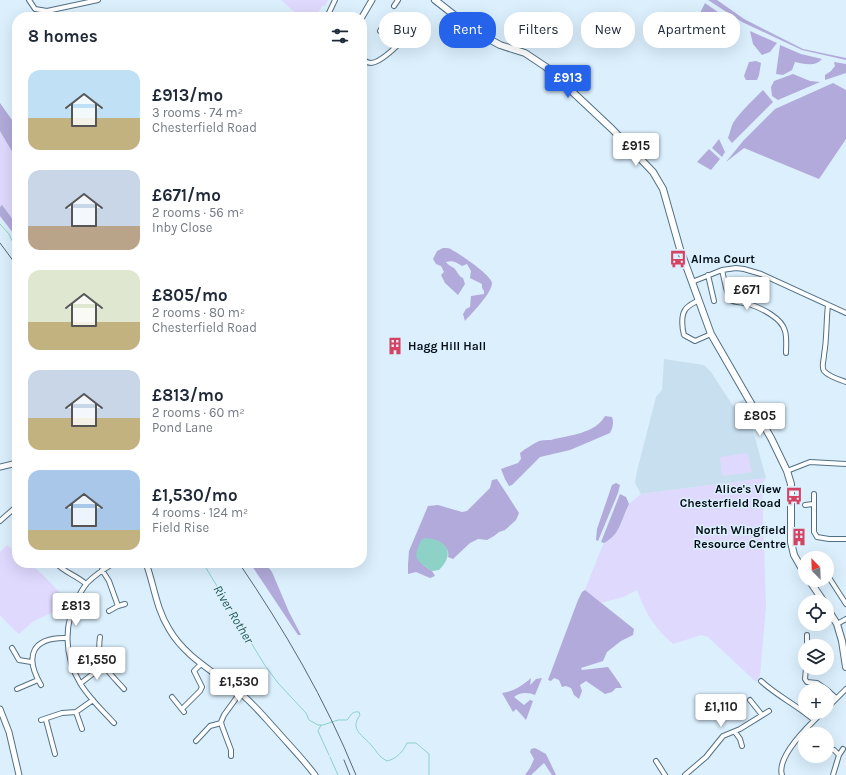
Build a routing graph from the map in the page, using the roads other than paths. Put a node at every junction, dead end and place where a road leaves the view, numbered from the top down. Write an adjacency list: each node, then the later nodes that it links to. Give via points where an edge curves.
1 (29, 0): 2 (street, via 35,8 47,10)
2 (98, 0)
3 (335, 0): 8 (street)
4 (372, 0): 9 (street)
5 (398, 0): 7 (street)
6 (435, 0): 14 (main road, via 496,42 533,58 562,81 612,128 653,172 663,189)
7 (394, 6)
8 (330, 12)
9 (365, 12)
10 (394, 48): 11 (street, via 381,60)
11 (367, 62)
12 (722, 270): 13 (street); 17 (street, via 736,268 753,271); 20 (street, via 731,300 748,303 761,309 782,324 786,334)
13 (708, 275): 14 (street); 16 (street)
14 (692, 282): 15 (main road)
15 (699, 300): 19 (main road); 19 (street, via 686,310 682,330 684,335 695,341)
16 (714, 301)
17 (828, 305): 18 (street); 21 (street, via 823,367 824,371)
18 (846, 313)
19 (711, 334): 25 (main road)
20 (786, 353)
21 (846, 382)
22 (12, 463): 24 (street)
23 (846, 464): 25 (street, via 810,462)
24 (0, 467)
25 (788, 472): 32 (main road, via 791,484 791,542)
26 (814, 494): 27 (street)
27 (814, 504): 28 (street); 31 (street, via 814,532 817,536)
28 (805, 505)
29 (12, 510): 30 (street)
30 (0, 521)
31 (846, 539)
32 (798, 561)
33 (61, 568): 37 (street)
34 (105, 568): 36 (street)
35 (147, 568): 52 (street, via 156,600 169,630 181,646)
36 (102, 570): 37 (street); 41 (street)
37 (86, 584): 48 (street, via 72,607)
38 (834, 585): 40 (street)
39 (125, 604): 41 (street)
40 (846, 604)
41 (118, 606): 42 (street)
42 (109, 611)
43 (834, 619): 45 (main road)
44 (846, 619): 45 (street)
45 (837, 624): 53 (main road)
46 (807, 635): 49 (street)
47 (100, 637): 54 (street, via 98,647)
48 (67, 638): 51 (street, via 42,641 37,646); 58 (street, via 70,658)
49 (807, 639)
50 (12, 648): 51 (street, via 19,660)
51 (31, 662): 56 (street)
52 (201, 664): 64 (street); 65 (street, via 194,671 202,686 200,691 183,710)
53 (845, 665)
54 (103, 666): 58 (street); 62 (street)
55 (805, 675): 59 (street, via 807,682)
56 (38, 680): 60 (street); 61 (street)
57 (761, 681): 73 (street)
58 (80, 683): 67 (street)
59 (817, 683)
60 (41, 685)
61 (17, 689)
62 (124, 689)
63 (846, 689): 66 (street)
64 (240, 693): 75 (street); 87 (street, via 298,752)
65 (172, 698)
66 (836, 698)
67 (93, 700): 71 (street); 74 (street)
68 (750, 700): 72 (street)
69 (0, 709): 86 (street)
70 (770, 711): 72 (street)
71 (76, 712): 76 (street); 82 (street, via 62,713 43,720)
72 (762, 715): 77 (street)
73 (814, 720): 90 (street, via 801,732 786,757 781,769)
74 (114, 723)
75 (221, 723): 78 (street, via 210,726); 84 (street)
76 (82, 729)
77 (734, 732): 79 (street); 89 (street, via 723,736)
78 (196, 741)
79 (742, 746)
80 (843, 749): 83 (street)
81 (834, 750): 83 (street)
82 (54, 754)
83 (839, 755): 91 (street)
84 (231, 756)
85 (656, 761): 88 (street)
86 (19, 775)
87 (315, 775)
88 (665, 775)
89 (685, 775)
90 (782, 775)
91 (833, 775)

